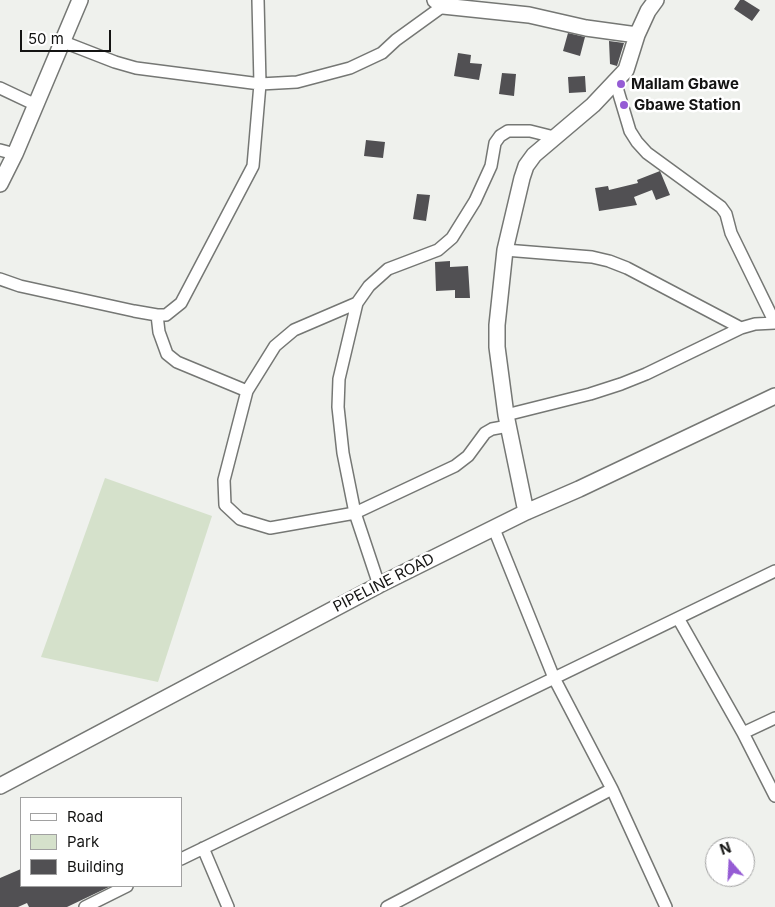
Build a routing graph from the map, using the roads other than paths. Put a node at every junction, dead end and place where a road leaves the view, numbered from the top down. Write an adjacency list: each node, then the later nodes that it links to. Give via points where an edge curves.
1 (80, 0): 6 (street)
2 (258, 0): 8 (street)
3 (656, 0): 5 (street)
4 (439, 3): 5 (street, via 529,15); 8 (street, via 382,53 350,68 297,82)
5 (637, 35): 7 (street, via 629,66)
6 (61, 40): 8 (street, via 136,68); 10 (street)
7 (615, 81): 11 (street, via 593,105); 19 (street, via 636,142 726,214 731,232 775,323)
8 (260, 84): 18 (street, via 253,166 248,178 181,303 166,315)
9 (0, 88): 10 (street)
10 (36, 104): 13 (street)
11 (554, 137): 15 (street, via 526,166); 17 (street, via 530,131 508,131 500,136 475,201 452,238 438,250 388,269 369,286)
12 (0, 150): 13 (street)
13 (15, 154): 14 (street)
14 (0, 184)
15 (505, 250): 19 (street, via 568,254 610,261); 22 (street, via 497,325)
16 (0, 279): 18 (street)
17 (357, 304): 20 (street, via 294,330 275,346); 24 (street, via 339,379 338,407)
18 (157, 315): 20 (street, via 167,354 177,362)
19 (741, 328): 22 (street, via 621,384)
20 (247, 391): 24 (street, via 224,480 225,505 240,519 270,528)
21 (775, 396): 23 (street, PIPELINE ROAD)
22 (507, 420): 23 (street); 24 (street, via 485,433 468,456 455,466)
23 (526, 512): 25 (street, PIPELINE ROAD)
24 (355, 513): 27 (street)
25 (494, 529): 27 (street, PIPELINE ROAD); 29 (street)
26 (775, 571): 28 (street)
27 (379, 585): 32 (street, PIPELINE ROAD)
28 (678, 618): 29 (street); 31 (street)
29 (554, 678): 33 (street); 35 (street)
30 (775, 718): 31 (street)
31 (743, 733): 34 (street)
32 (0, 786)
33 (612, 789): 40 (street); 41 (street)
34 (775, 796)
35 (203, 848): 36 (street); 39 (street)
36 (182, 858)
37 (125, 887): 38 (street)
38 (85, 907)
39 (228, 907)
40 (387, 907)
41 (666, 907)

